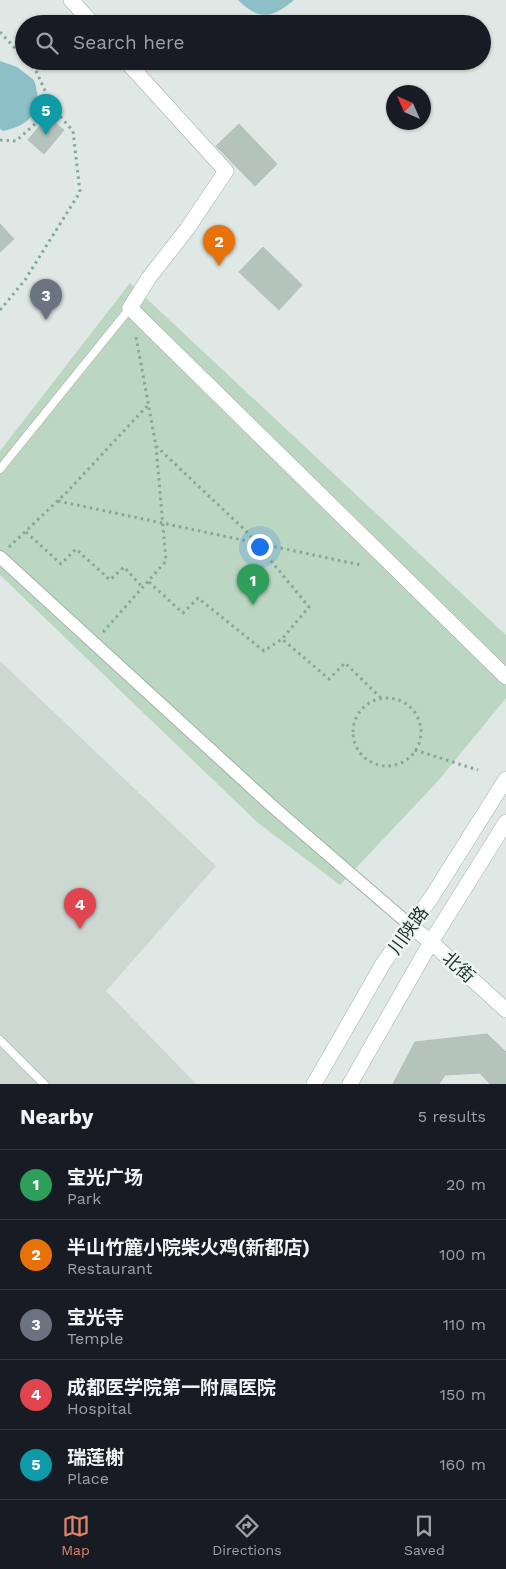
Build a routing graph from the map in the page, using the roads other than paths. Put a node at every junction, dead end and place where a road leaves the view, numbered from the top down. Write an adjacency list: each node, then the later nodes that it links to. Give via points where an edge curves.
1 (71, 0): 2 (street)
2 (84, 15)
3 (134, 70): 4 (street, via 226,171)
4 (130, 308): 5 (lane); 7 (street)
5 (0, 469)
6 (3, 554): 10 (street, via 93,644)
7 (506, 676)
8 (506, 779): 10 (street, 川陕路)
9 (506, 822): 11 (street, 川陕路)
10 (410, 926): 11 (street, 北街); 15 (street, 川陕路, via 384,962)
11 (431, 942): 12 (street, 北街); 16 (street, 川陕路)
12 (506, 1010)
13 (0, 1040): 14 (lane)
14 (44, 1084)
15 (314, 1084)
16 (350, 1084)

